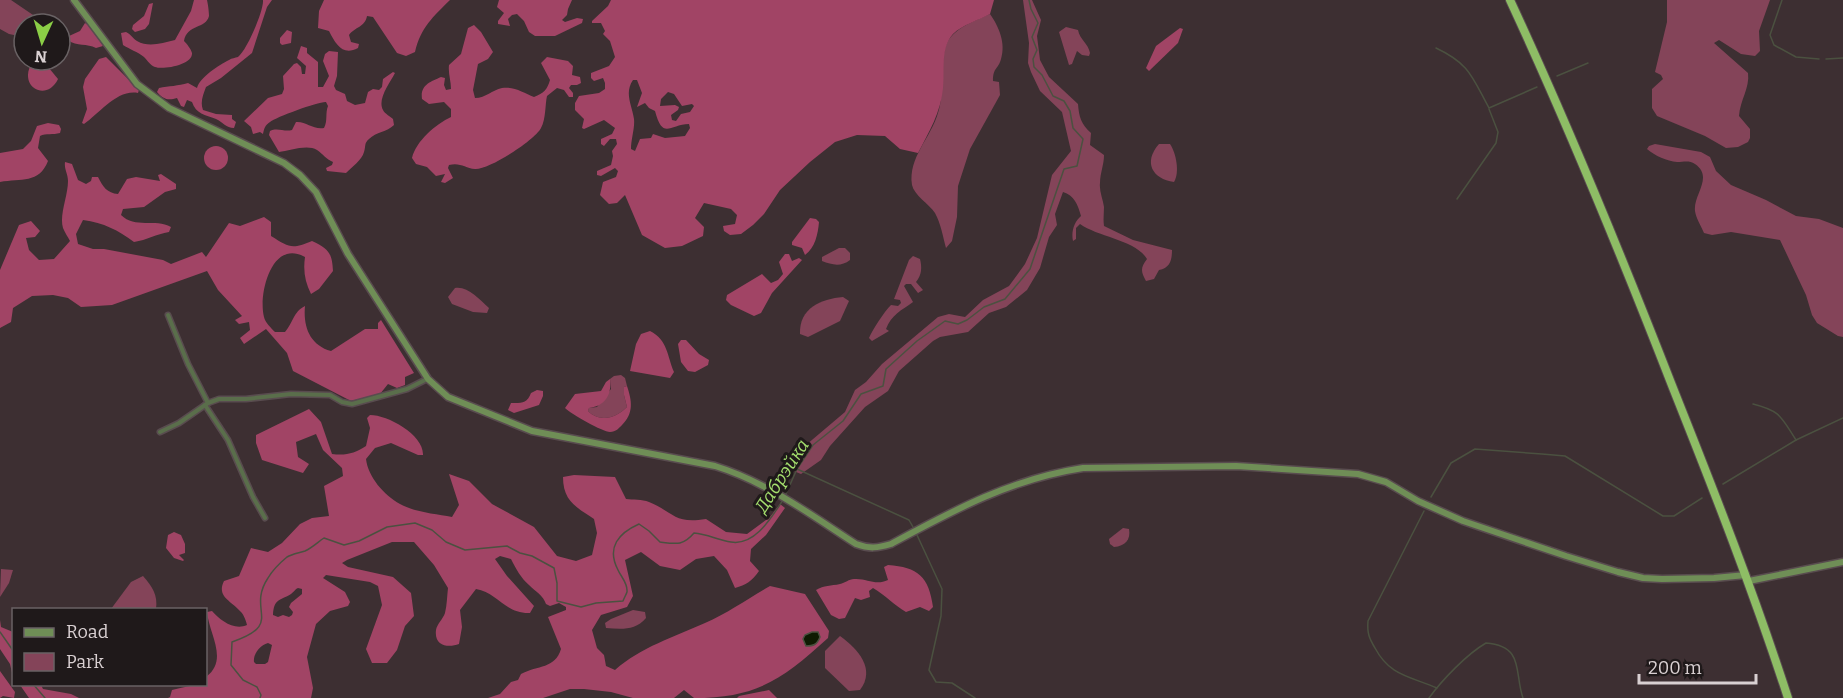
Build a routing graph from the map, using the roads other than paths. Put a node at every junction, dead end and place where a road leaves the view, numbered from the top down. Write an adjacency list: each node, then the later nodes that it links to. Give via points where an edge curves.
1 (74, 0): 4 (street, via 144,92 284,163 316,192 348,254)
2 (1509, 0): 9 (highway, via 1618,249)
3 (168, 315): 5 (street)
4 (428, 379): 5 (street, via 352,404 330,395 291,394 225,398); 9 (street, via 448,397 532,431 736,472 866,547 891,544 965,504 1058,471 1236,466 1358,474 1386,482 1463,521 1643,578)
5 (207, 404): 6 (street); 7 (street)
6 (160, 432)
7 (265, 518)
8 (1843, 562): 9 (street)
9 (1748, 578): 10 (highway)
10 (1788, 698)

